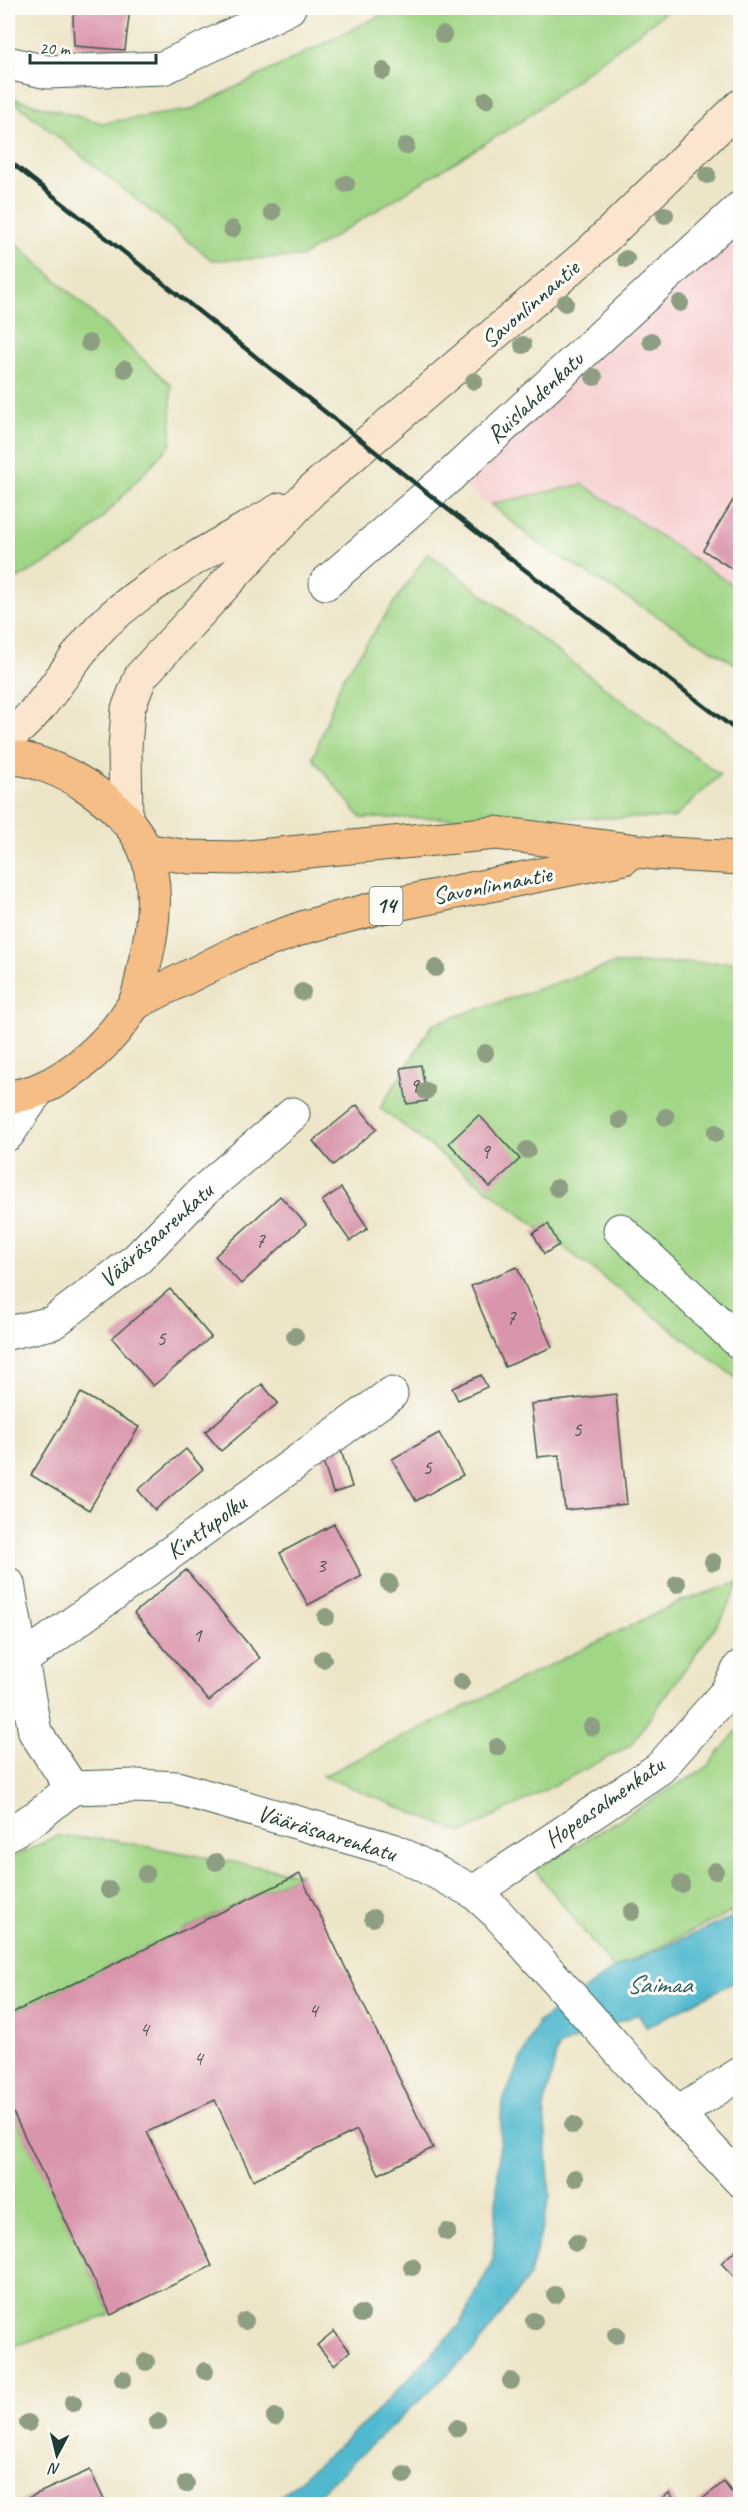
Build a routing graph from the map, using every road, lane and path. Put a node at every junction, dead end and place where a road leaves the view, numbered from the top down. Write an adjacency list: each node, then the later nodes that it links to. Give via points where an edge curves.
1 (289, 8): 2 (street, via 163,68 47,72)
2 (8, 63)
3 (741, 106): 5 (main road, Savonlinnantie, via 590,252)
4 (741, 208): 6 (street, Ruislahdenkatu, via 451,475)
5 (310, 491): 7 (main road, Savonlinnantie, via 153,584 105,624 44,701); 9 (main road, Savonlinnantie, via 141,676 128,709)
6 (326, 583)
7 (8, 737)
8 (8, 757): 9 (highway, 14, via 27,759 66,774 104,799)
9 (126, 821): 10 (highway, 14)
10 (145, 850): 11 (highway, Savonlinnantie / 14, via 189,858 237,858 495,833); 13 (highway, 14, via 153,911 151,937)
11 (653, 853): 12 (highway, Savonlinnantie / 14); 13 (highway, Savonlinnantie / 14, via 377,908 305,927 241,950)
12 (741, 858)
13 (134, 1004): 14 (highway, 14, via 110,1038 75,1068)
14 (23, 1094): 16 (street)
15 (293, 1114): 18 (street, Vääräsaarenkatu, via 202,1192 137,1259 51,1323)
16 (8, 1134)
17 (620, 1230): 19 (street)
18 (8, 1333)
19 (741, 1343)
20 (391, 1394): 22 (street, Kinttupolku)
21 (8, 1584): 22 (street)
22 (22, 1660): 24 (street, via 35,1732)
23 (741, 1667): 26 (street, Hopeasalmenkatu, via 726,1693 660,1768)
24 (72, 1788): 25 (street); 26 (street, Vääräsaarenkatu, via 177,1788 393,1850)
25 (8, 1834)
26 (474, 1892): 28 (street, Vääräsaarenkatu)
27 (741, 2074): 28 (street)
28 (677, 2114): 29 (street, Vääräsaarenkatu)
29 (741, 2180)

